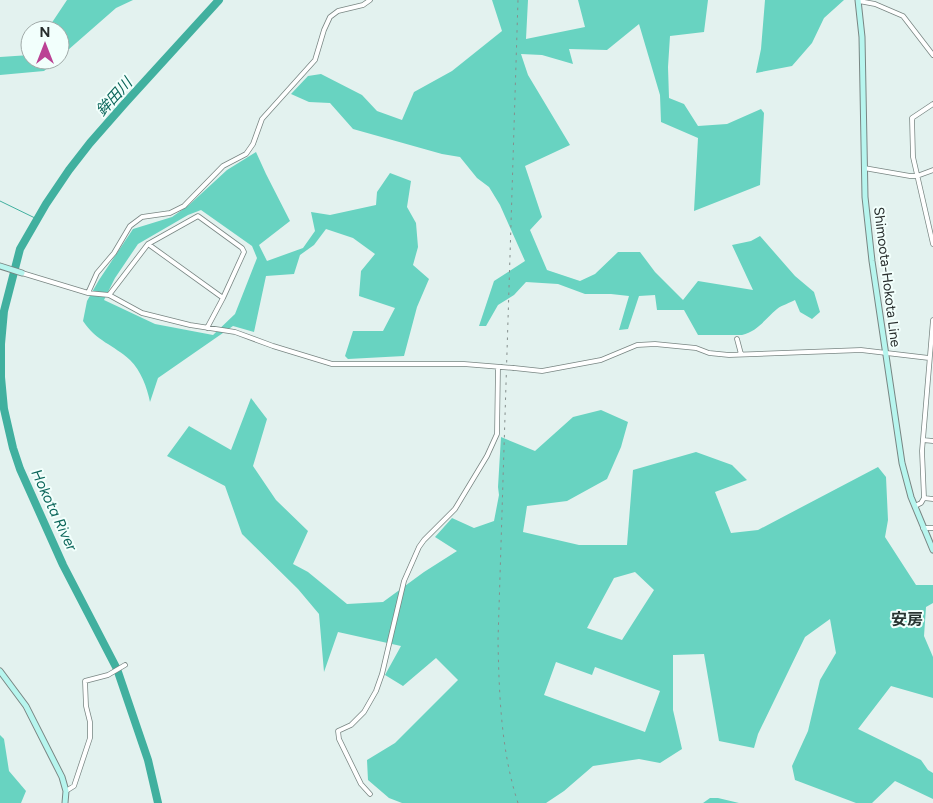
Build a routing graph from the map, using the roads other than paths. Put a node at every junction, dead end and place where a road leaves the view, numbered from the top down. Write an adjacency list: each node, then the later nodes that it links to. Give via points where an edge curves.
1 (370, 0): 12 (street, via 330,17 315,60 262,118 246,154 222,166 184,206 170,214 142,217 130,226 114,254 97,272)
2 (858, 1): 3 (street, via 875,4 902,16); 5 (main road, Shimoota-Hokota Line, via 862,37)
3 (933, 55)
4 (933, 104): 7 (street, via 912,118)
5 (864, 168): 7 (street); 20 (main road, Shimoota-Hokota Line)
6 (933, 170): 7 (street)
7 (917, 176): 9 (street)
8 (148, 244): 13 (street); 14 (street); 14 (street, via 198,216 219,230 244,252)
9 (933, 244)
10 (0, 266): 11 (main road)
11 (22, 274): 12 (street)
12 (88, 293): 13 (street)
13 (108, 295): 16 (street, via 142,313)
14 (223, 298): 16 (street)
15 (933, 320): 18 (street)
16 (207, 328): 22 (street, via 235,332 332,364)
17 (737, 339): 19 (street)
18 (932, 348): 21 (street)
19 (741, 354): 20 (street, via 861,350); 22 (street, bridge, via 709,353 696,348 655,344 637,345 601,360 542,371)
20 (885, 354): 21 (street); 27 (main road, Shimoota-Hokota Line, via 897,440)
21 (929, 358): 23 (street)
22 (499, 367): 34 (street, via 496,434 487,456 454,509 419,547 404,581 376,691 364,712 350,726 338,731 361,784)
23 (923, 440): 24 (street); 25 (street)
24 (933, 441)
25 (924, 498): 26 (street); 27 (street)
26 (933, 499)
27 (915, 506): 28 (main road, Shimoota-Hokota Line)
28 (923, 528): 29 (street); 30 (main road, Shimoota-Hokota Line)
29 (933, 528)
30 (933, 550)
31 (125, 665): 33 (street, via 85,681 90,738 74,786)
32 (0, 671): 33 (main road, via 31,715 62,777)
33 (66, 792): 35 (main road)
34 (370, 794)
35 (65, 803)

